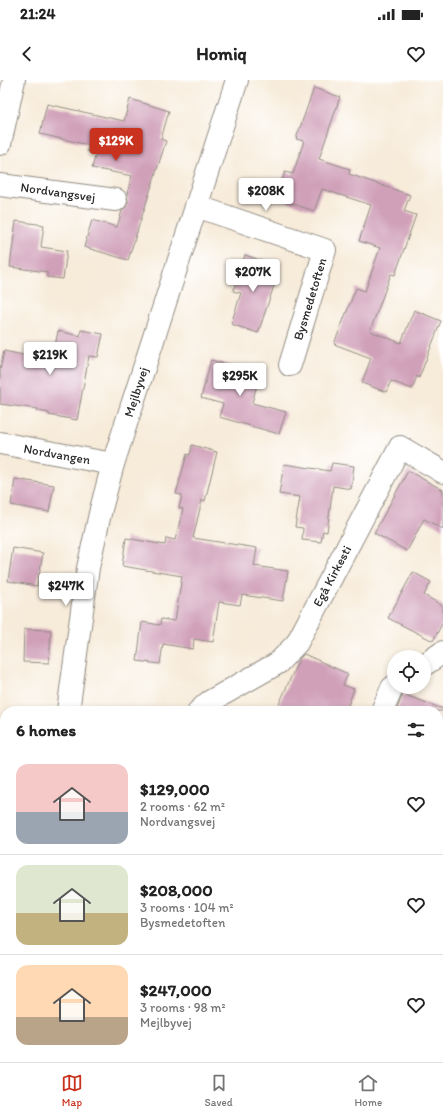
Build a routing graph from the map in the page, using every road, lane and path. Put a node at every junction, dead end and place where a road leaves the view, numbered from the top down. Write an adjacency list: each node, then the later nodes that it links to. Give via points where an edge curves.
1 (14, 80): 3 (street)
2 (236, 80): 6 (street, Mejlbyvej)
3 (0, 144)
4 (0, 184): 5 (street, Nordvangsvej)
5 (116, 200)
6 (196, 206): 7 (street, Bysmedetoften, via 325,250); 9 (street, Mejlbyvej)
7 (290, 365)
8 (0, 443): 9 (street, Nordvangen)
9 (113, 464): 14 (street, Mejlbyvej, via 88,568)
10 (443, 472): 15 (street, Egå Kirkesti, via 400,447 297,642 278,663)
11 (443, 652): 12 (street)
12 (431, 661)
13 (389, 694): 16 (street)
14 (69, 706)
15 (205, 706)
16 (384, 706)

